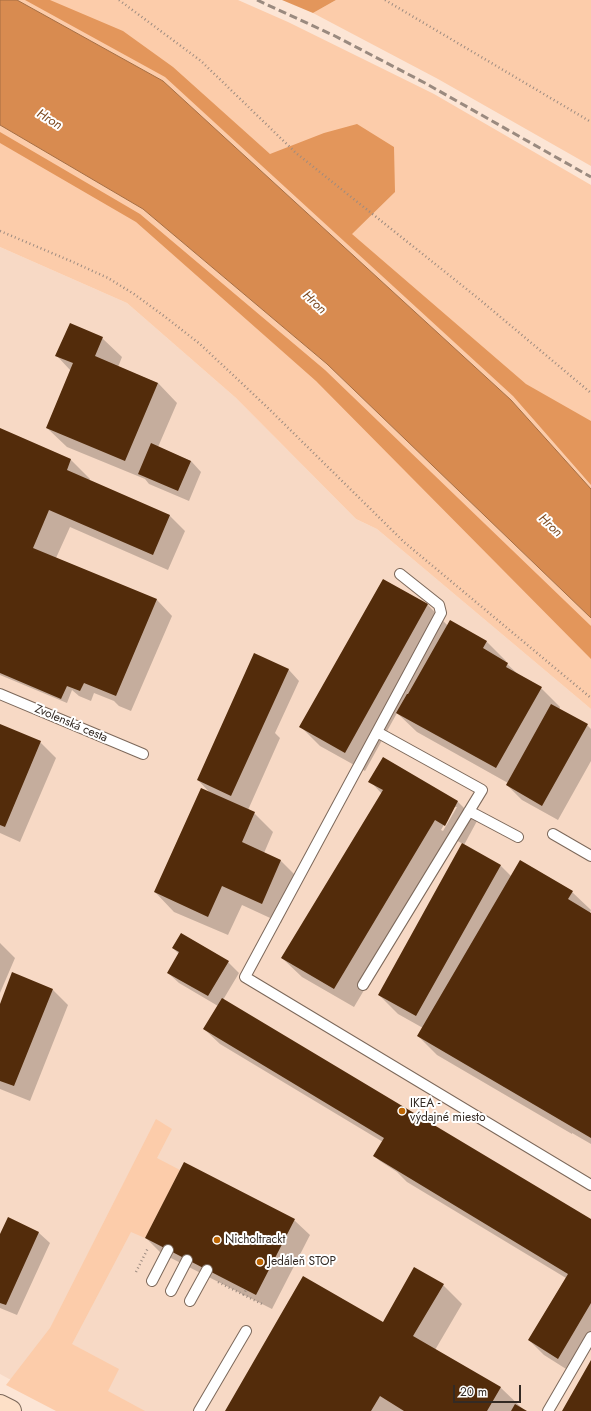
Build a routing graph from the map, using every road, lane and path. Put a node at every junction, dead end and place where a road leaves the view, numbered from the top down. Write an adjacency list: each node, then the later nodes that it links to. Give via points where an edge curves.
1 (119, 0): 5 (path, via 201,61 296,153)
2 (385, 0): 3 (path)
3 (591, 122)
4 (0, 231): 8 (path, via 108,278 134,294 200,344 404,542)
5 (591, 393)
6 (400, 574): 9 (lane, via 440,605 441,613)
7 (0, 694): 10 (lane, Zvolenská cesta)
8 (591, 698)
9 (377, 732): 11 (lane, via 482,790); 16 (lane, via 245,977)
10 (143, 754)
11 (469, 811): 13 (lane); 15 (lane)
12 (553, 834): 14 (lane)
13 (518, 837)
14 (591, 856)
15 (363, 985)
16 (591, 1186)
17 (168, 1250): 20 (lane)
18 (187, 1260): 22 (lane)
19 (207, 1270): 24 (lane)
20 (152, 1281)
21 (246, 1290): 23 (path)
22 (171, 1291)
23 (244, 1295)
24 (190, 1301)
25 (246, 1331): 29 (lane)
26 (591, 1338): 30 (lane)
27 (0, 1406): 28 (main road)
28 (10, 1411)
29 (199, 1411)
30 (548, 1411)

